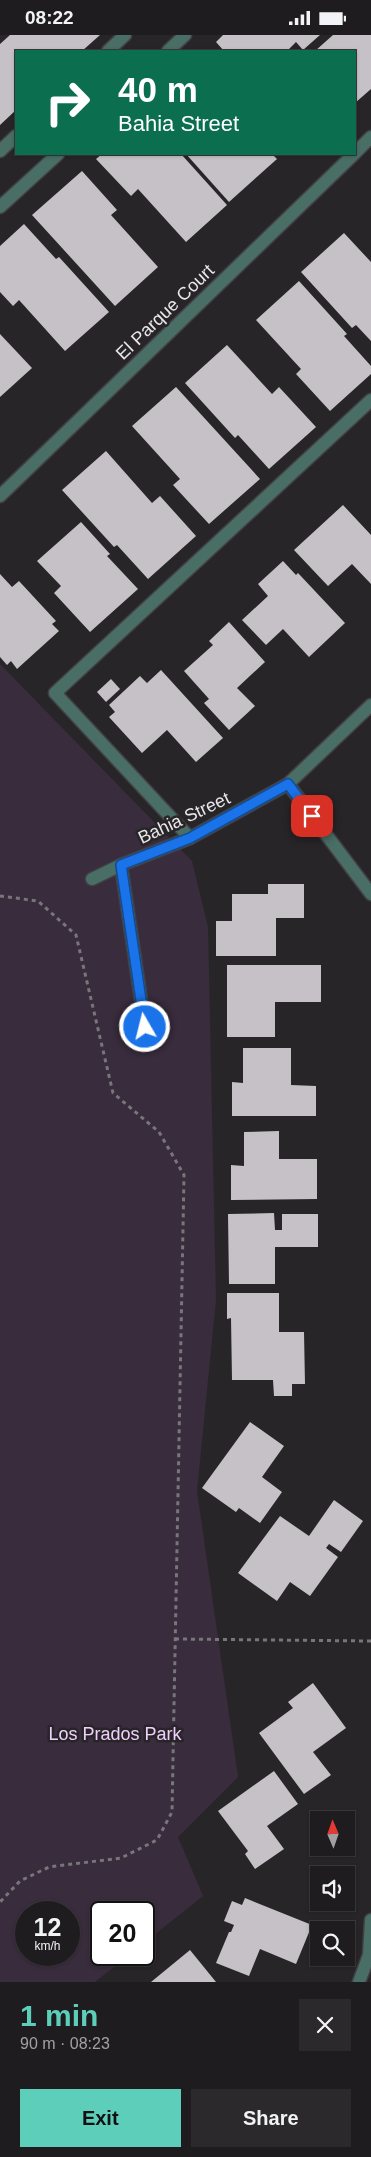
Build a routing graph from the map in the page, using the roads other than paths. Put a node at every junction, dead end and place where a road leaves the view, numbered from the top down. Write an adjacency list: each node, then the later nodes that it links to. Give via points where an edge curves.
1 (125, 35): 3 (street)
2 (185, 35): 4 (street)
3 (109, 50)
4 (169, 50)
5 (15, 137): 7 (street)
6 (371, 137): 8 (street, El Parque Court)
7 (0, 151)
8 (356, 151)
9 (57, 155): 11 (street)
10 (352, 155): 13 (street, El Parque Court)
11 (0, 207)
12 (371, 400): 16 (street, via 55,693)
13 (0, 496)
14 (371, 705): 15 (street, Bahia Street)
15 (288, 784): 16 (street, Bahia Street); 19 (street)
16 (190, 838): 17 (street, Bahia Street)
17 (121, 865): 18 (street, Bahia Street); 20 (street)
18 (92, 879)
19 (371, 894)
20 (145, 1027)
21 (371, 1920): 22 (street, via 370,1955)
22 (358, 1982)

